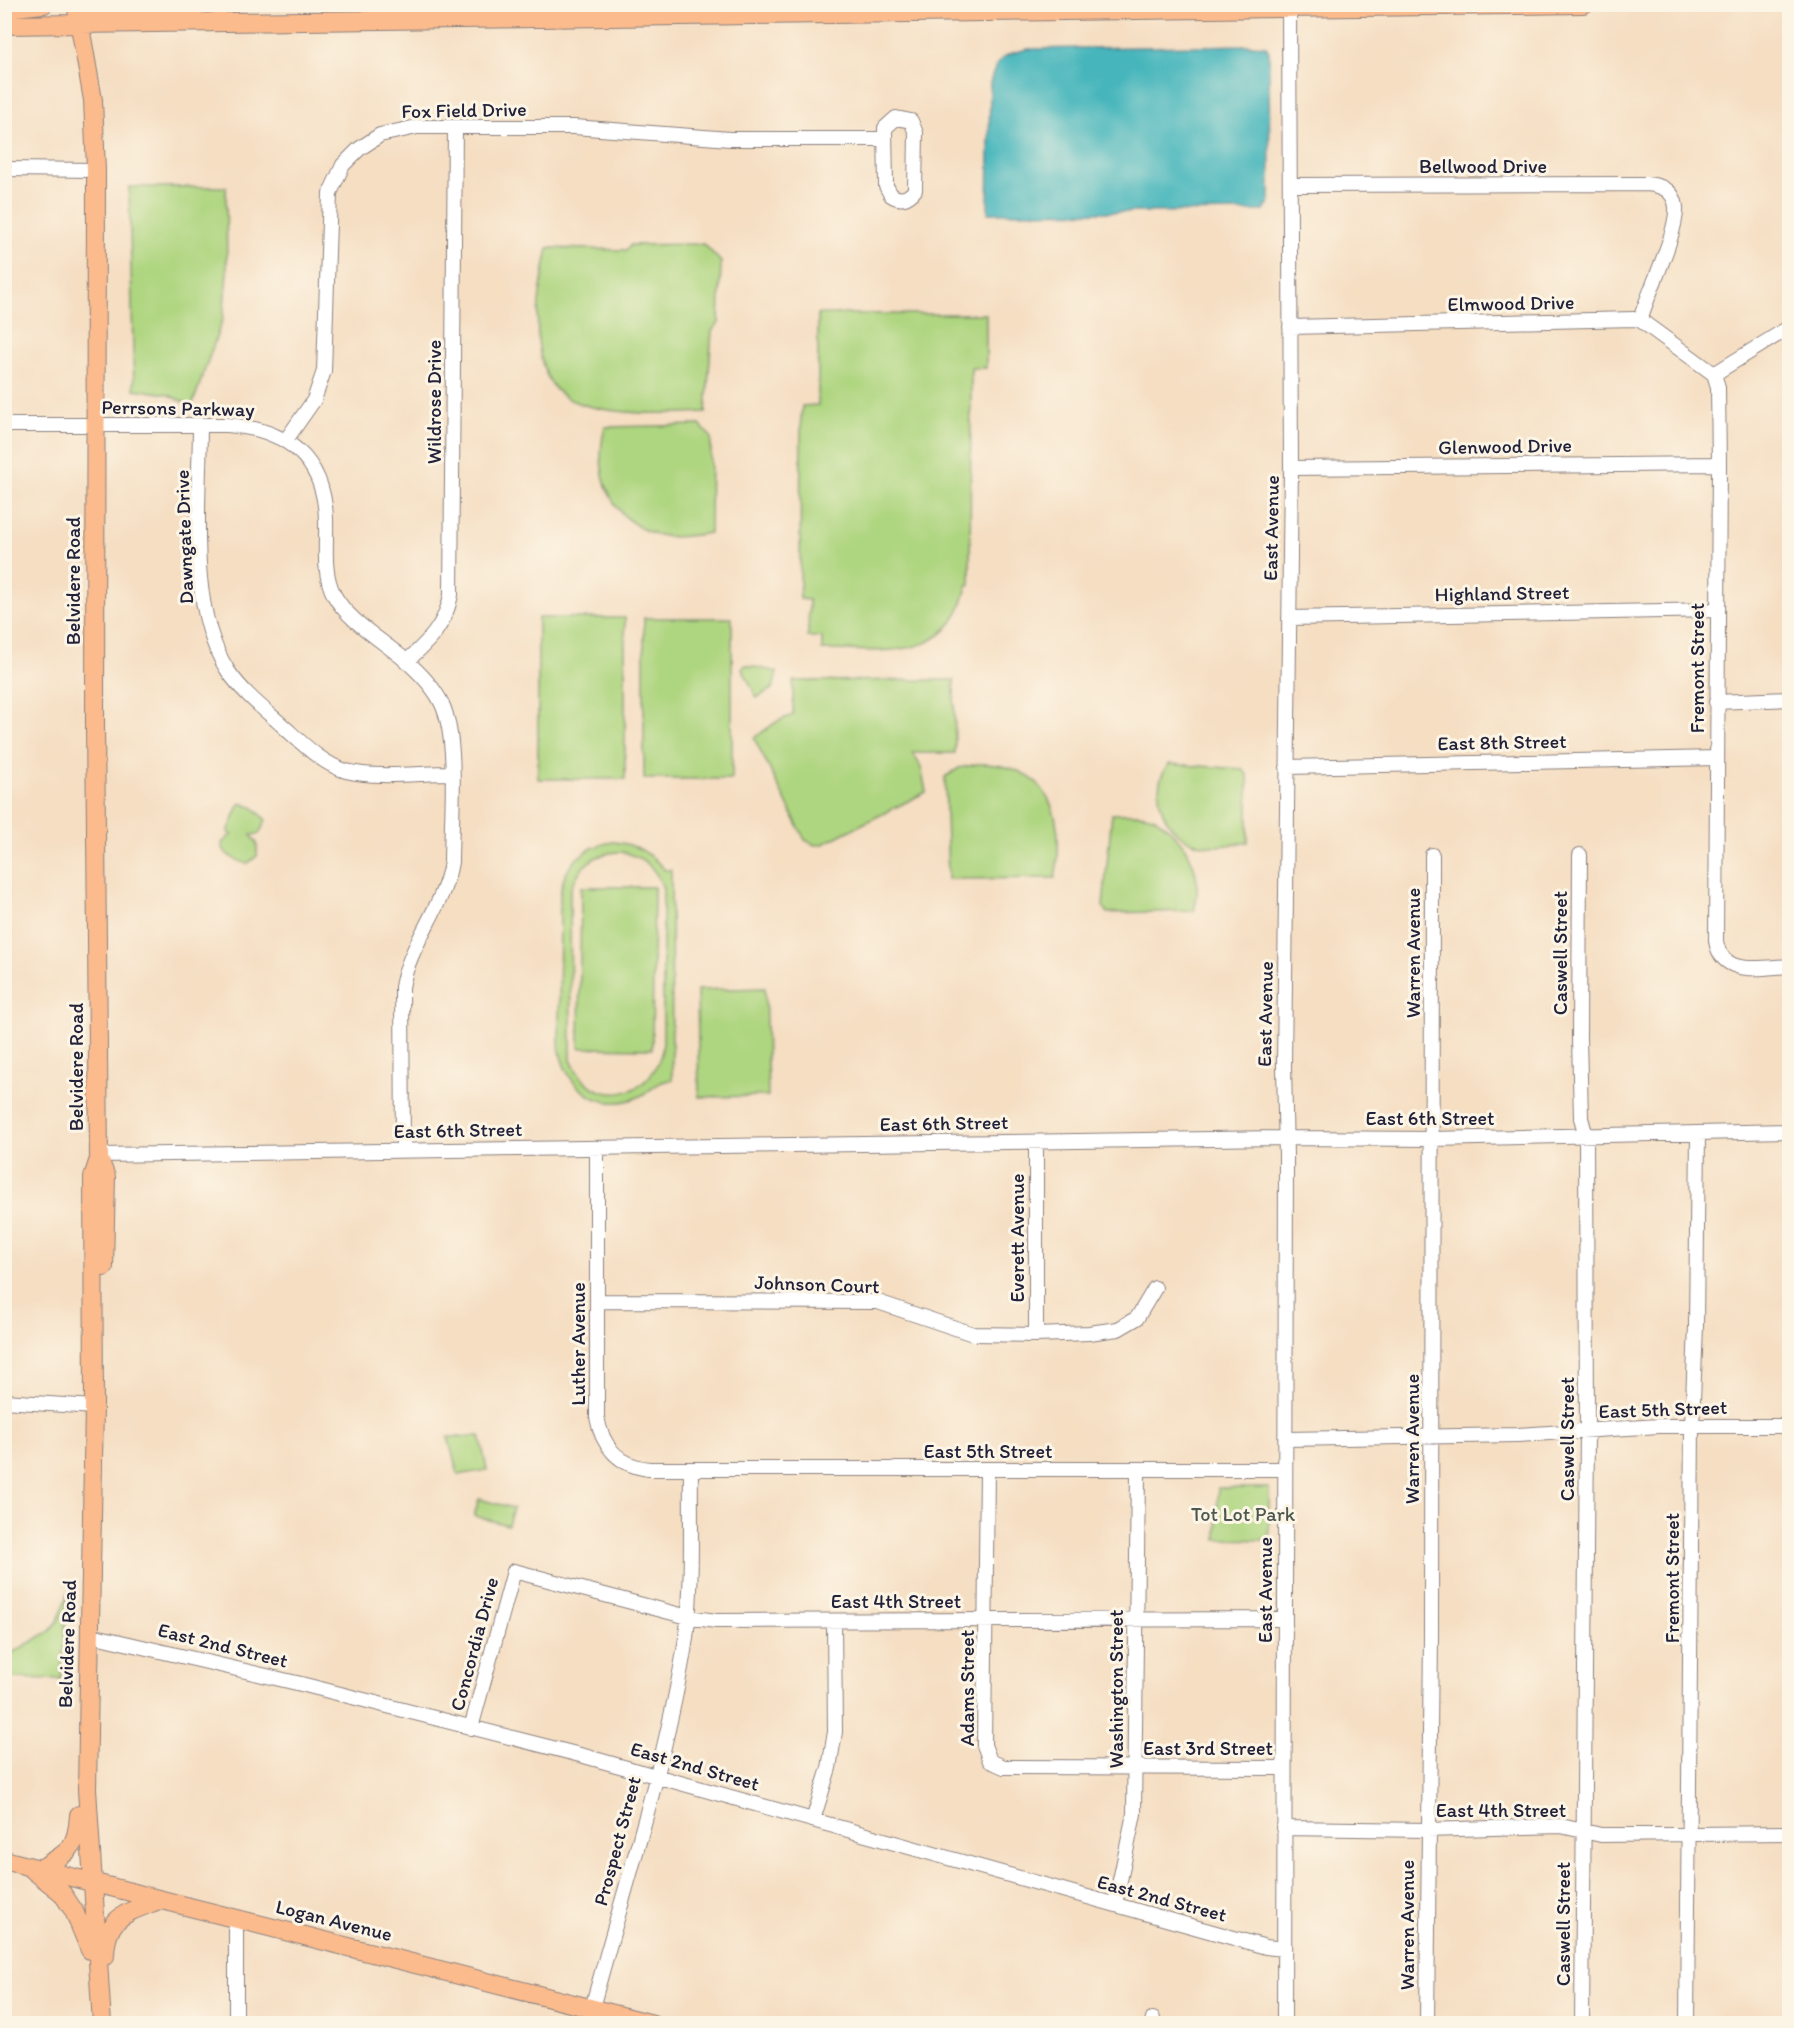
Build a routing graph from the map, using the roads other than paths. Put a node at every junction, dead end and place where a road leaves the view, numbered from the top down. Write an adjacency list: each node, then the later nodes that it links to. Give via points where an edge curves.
1 (45, 4): 7 (main road)
2 (76, 4): 9 (main road, Belvidere Road)
3 (203, 4): 9 (main road, via 118,10 99,13)
4 (1122, 4): 8 (main road)
5 (1584, 4): 6 (main road)
6 (1291, 6): 8 (main road); 15 (street, East Avenue)
7 (4, 8)
8 (1103, 11): 9 (main road)
9 (78, 23): 10 (main road); 14 (main road, Belvidere Road, via 93,100)
10 (4, 25)
11 (454, 127): 12 (street, Fox Field Drive, via 596,128 748,140); 23 (street, Fox Field Drive, via 417,127 380,135 359,149 338,173 328,203 324,371 314,400); 28 (street, Wildrose Drive, via 451,595 438,631)
12 (885, 139): 12 (street, via 887,190 896,198 907,198 916,185 915,128 907,119 896,118 887,125)
13 (4, 169): 14 (street)
14 (96, 170): 22 (main road, Belvidere Road)
15 (1290, 185): 16 (street, Bellwood Drive, via 1663,187 1672,196 1675,215); 17 (street, East Avenue)
16 (1640, 320): 17 (street, Elmwood Drive); 19 (street)
17 (1290, 327): 25 (street, East Avenue)
18 (1790, 327): 19 (street)
19 (1714, 374): 24 (street, Fremont Street, via 1718,387)
20 (4, 425): 22 (street, Perrsons Parkway)
21 (200, 425): 22 (street, Perrsons Parkway); 23 (street, Perrsons Parkway, via 257,428); 33 (street, Dawngate Drive, via 201,584 207,620 230,673 248,695 334,766 359,774)
22 (97, 426): 45 (main road, Belvidere Road)
23 (286, 440): 28 (street, Perrsons Parkway, via 309,463 320,484 326,518 327,577 333,593 345,610)
24 (1719, 464): 25 (street, Glenwood Drive); 26 (street, Fremont Street)
25 (1291, 468): 27 (street, East Avenue)
26 (1717, 610): 27 (street, Highland Street); 30 (street, Fremont Street)
27 (1289, 618): 32 (street, East Avenue)
28 (406, 662): 33 (street, Perrsons Parkway, via 434,690 446,713)
29 (1790, 699): 30 (street)
30 (1716, 702): 31 (street, Fremont Street)
31 (1717, 758): 32 (street, East 8th Street); 36 (street, Fremont Street, via 1718,952 1725,961 1740,968)
32 (1287, 768): 40 (street, East Avenue)
33 (451, 773): 44 (street, Perrsons Parkway, via 451,862 447,883 407,966 401,993)
34 (1432, 855): 41 (street, Warren Avenue)
35 (1580, 855): 39 (street, Caswell Street, via 1579,1038 1581,1118)
36 (1790, 966)
37 (1790, 1131): 38 (street, East 6th Street)
38 (1698, 1133): 39 (street, East 6th Street); 51 (street, Fremont Street)
39 (1586, 1136): 41 (street, East 6th Street); 53 (street, Caswell Street)
40 (1284, 1138): 41 (street, East 6th Street); 42 (street, East 6th Street); 55 (street, East Avenue)
41 (1433, 1139): 54 (street, Warren Avenue)
42 (1036, 1142): 43 (street, East 6th Street); 48 (street, Everett Avenue)
43 (597, 1149): 44 (street, East 6th Street); 47 (street, Luther Avenue)
44 (403, 1150): 45 (street, East 6th Street)
45 (99, 1157): 50 (main road, Belvidere Road, via 93,1177)
46 (1155, 1288): 48 (street, Johnson Court, via 1137,1318 1118,1329)
47 (597, 1301): 48 (street, Johnson Court, via 878,1302 973,1334); 56 (street, Luther Avenue, via 597,1417 605,1443 617,1457 640,1468)
48 (1036, 1335)
49 (4, 1401): 50 (street)
50 (94, 1407): 66 (main road, Belvidere Road)
51 (1692, 1425): 52 (street, East 5th Street); 53 (street, East 5th Street); 78 (street, Fremont Street)
52 (1790, 1426)
53 (1587, 1431): 54 (street, East 5th Street); 76 (street, Caswell Street)
54 (1431, 1436): 55 (street, East 5th Street); 75 (street, Warren Avenue)
55 (1286, 1439): 57 (street, East Avenue)
56 (691, 1470): 58 (street, East 5th Street); 61 (street, Prospect Street)
57 (1285, 1470): 59 (street, East 5th Street); 62 (street, East Avenue)
58 (987, 1471): 59 (street, East 5th Street); 63 (street, Adams Street)
59 (1138, 1471): 64 (street, Washington Street)
60 (514, 1571): 61 (street, East 4th Street); 67 (street, Concordia Drive)
61 (688, 1617): 65 (street, East 4th Street, via 716,1621); 72 (street, Prospect Street)
62 (1284, 1619): 64 (street, East 4th Street); 71 (street, East Avenue)
63 (986, 1620): 64 (street, East 4th Street); 65 (street, East 4th Street); 68 (street, Adams Street, via 984,1745)
64 (1135, 1620): 70 (street, Washington Street)
65 (834, 1621): 73 (street, via 835,1731 829,1768)
66 (91, 1635): 67 (street, East 2nd Street); 69 (main road, Belvidere Road)
67 (471, 1728): 72 (street, East 2nd Street)
68 (990, 1761): 70 (street, East 3rd Street, via 1004,1767)
69 (87, 1763): 80 (main road, via 80,1788 75,1844 65,1856); 81 (main road, Belvidere Road)
70 (1135, 1767): 71 (street, East 3rd Street); 83 (street, Washington Street, via 1134,1814)
71 (1283, 1768): 74 (street, East Avenue)
72 (655, 1775): 73 (street, East 2nd Street); 88 (street, Prospect Street)
73 (813, 1820): 83 (street, East 2nd Street)
74 (1283, 1828): 75 (street, East 4th Street); 85 (street, East Avenue)
75 (1427, 1830): 76 (street, East 4th Street, via 1561,1826); 94 (street, Warren Avenue)
76 (1584, 1832): 78 (street, East 4th Street); 95 (street, Caswell Street)
77 (1790, 1833): 78 (street, East 4th Street)
78 (1689, 1834): 96 (street, Fremont Street)
79 (4, 1860): 80 (main road, Logan Avenue)
80 (35, 1868): 81 (main road, Logan Avenue); 86 (main road, via 62,1893)
81 (91, 1882): 82 (main road, Logan Avenue); 86 (main road); 87 (main road)
82 (159, 1900): 84 (main road, Logan Avenue); 87 (main road, via 121,1915 110,1928 105,1937)
83 (1114, 1904): 85 (street, East 2nd Street)
84 (236, 1919): 88 (main road, Logan Avenue); 91 (street)
85 (1283, 1949): 93 (street, East Avenue)
86 (90, 1950): 89 (main road)
87 (100, 1993): 90 (main road)
88 (592, 2008): 92 (main road, Logan Avenue)
89 (92, 2024)
90 (102, 2024)
91 (236, 2024)
92 (653, 2024)
93 (1284, 2024)
94 (1427, 2024)
95 (1582, 2024)
96 (1687, 2024)

